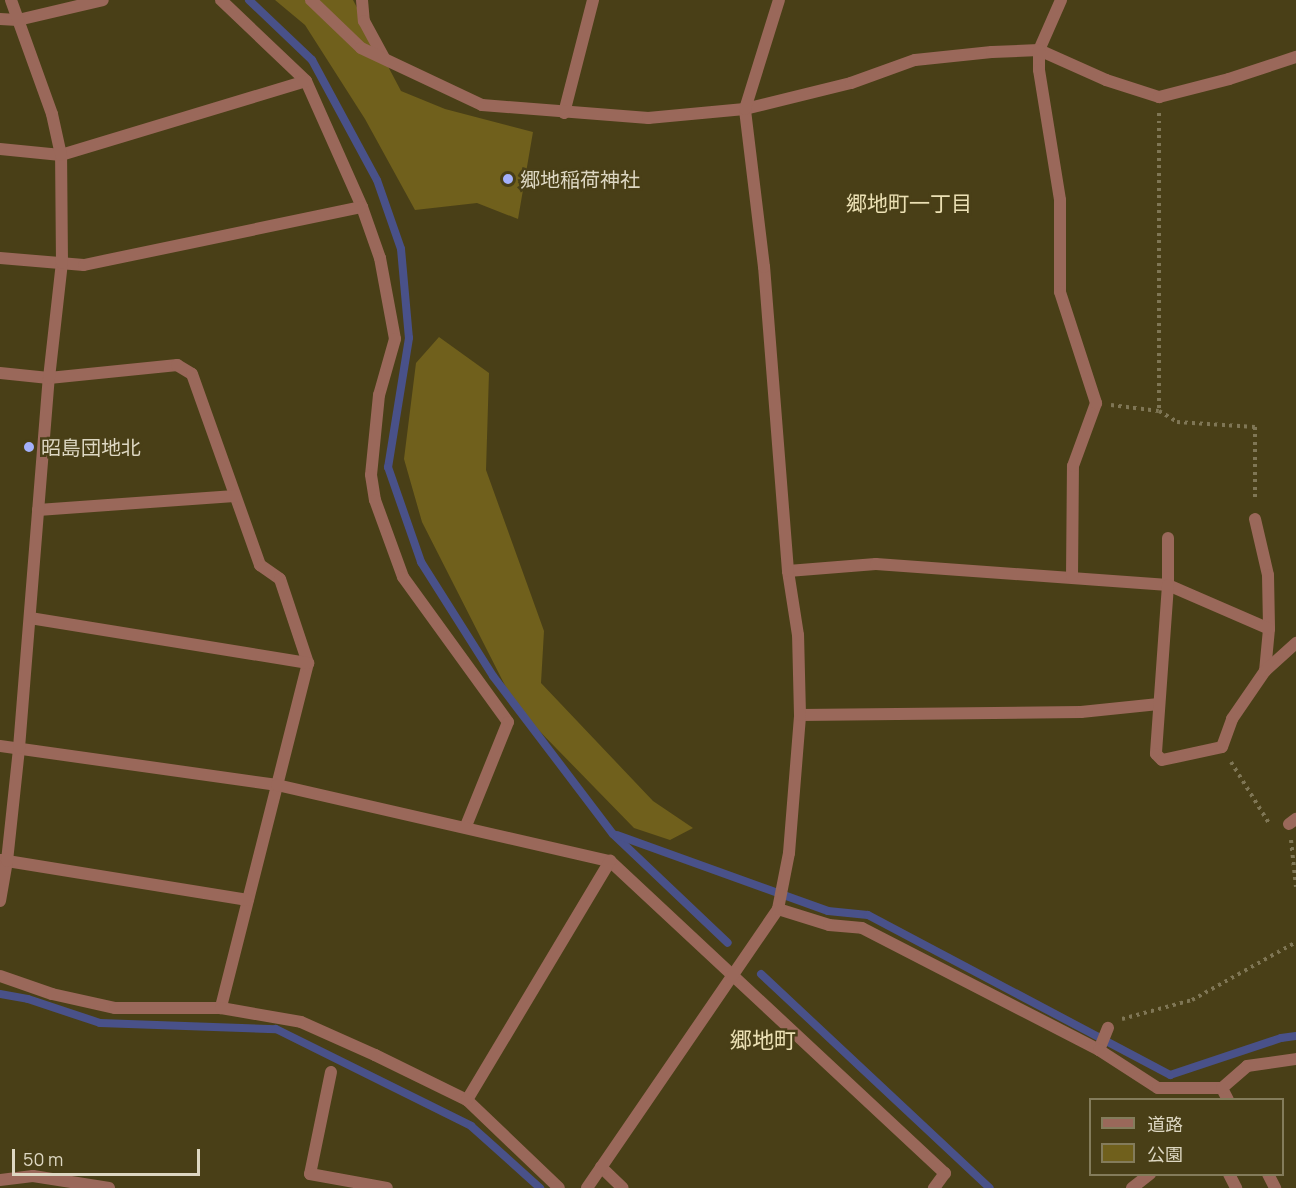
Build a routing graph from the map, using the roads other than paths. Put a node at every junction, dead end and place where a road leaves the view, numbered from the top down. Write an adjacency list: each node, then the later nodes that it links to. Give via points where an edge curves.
1 (11, 0): 10 (street)
2 (103, 0): 10 (street)
3 (220, 0): 14 (street)
4 (311, 0): 13 (street, via 361,48)
5 (362, 0): 13 (street, via 364,21)
6 (593, 0): 16 (street)
7 (779, 0): 15 (street)
8 (1060, 0): 11 (street)
9 (0, 19): 10 (street)
10 (18, 20): 18 (street, via 52,114)
11 (1039, 50): 12 (street, via 1106,80 1159,97); 15 (street, via 915,60 851,83); 29 (street, via 1060,200 1060,292 1096,403 1073,466)
12 (1296, 57)
13 (384, 58): 16 (street, via 482,105)
14 (306, 81): 18 (street); 19 (street)
15 (746, 109): 16 (street, via 648,118); 28 (street, via 764,267)
16 (564, 113)
17 (0, 149): 18 (street)
18 (61, 155): 21 (street)
19 (362, 207): 21 (street, via 84,265); 41 (street, via 380,258 395,339 379,395 371,475 375,500 403,577 507,722)
20 (0, 258): 21 (street)
21 (62, 263): 23 (street)
22 (0, 374): 23 (street)
23 (49, 378): 24 (street, via 177,365 192,374); 25 (street)
24 (235, 496): 25 (street); 34 (street, via 260,565 280,579)
25 (38, 510): 31 (street)
26 (1255, 519): 32 (street, via 1268,575)
27 (1168, 538): 30 (street)
28 (788, 571): 29 (street, via 876,564); 37 (street, via 798,635)
29 (1072, 577): 30 (street)
30 (1168, 585): 32 (street); 36 (street)
31 (30, 618): 34 (street); 39 (street)
32 (1269, 629): 35 (street)
33 (1296, 644): 35 (street)
34 (308, 663): 40 (street)
35 (1264, 672): 36 (street, via 1232,719 1222,747 1162,760 1156,754)
36 (1159, 704): 37 (street, via 1081,712)
37 (800, 715): 46 (street, via 794,802)
38 (0, 746): 39 (street)
39 (19, 748): 40 (street); 42 (street)
40 (277, 785): 41 (street); 44 (street)
41 (466, 826): 43 (street)
42 (4, 860): 44 (street); 45 (street)
43 (610, 861): 48 (street); 57 (street)
44 (248, 900): 49 (street)
45 (0, 901)
46 (778, 907): 48 (street); 51 (street, via 829,925 862,928)
47 (0, 976): 49 (street, via 52,994 115,1008)
48 (732, 977): 58 (street); 66 (street, via 945,1173)
49 (220, 1008): 57 (street, via 301,1022)
50 (1108, 1028): 51 (street)
51 (1099, 1050): 54 (street)
52 (1296, 1059): 55 (street, via 1247,1066)
53 (331, 1072): 62 (street, via 310,1174)
54 (1158, 1088): 55 (street); 56 (street)
55 (1225, 1094)
56 (1165, 1098)
57 (467, 1100): 63 (street)
58 (602, 1167): 64 (street); 65 (street)
59 (1147, 1176): 67 (street)
60 (0, 1180): 61 (street, via 33,1176)
61 (109, 1188)
62 (387, 1188)
63 (559, 1188)
64 (587, 1188)
65 (622, 1188)
66 (934, 1188)
67 (1132, 1188)

